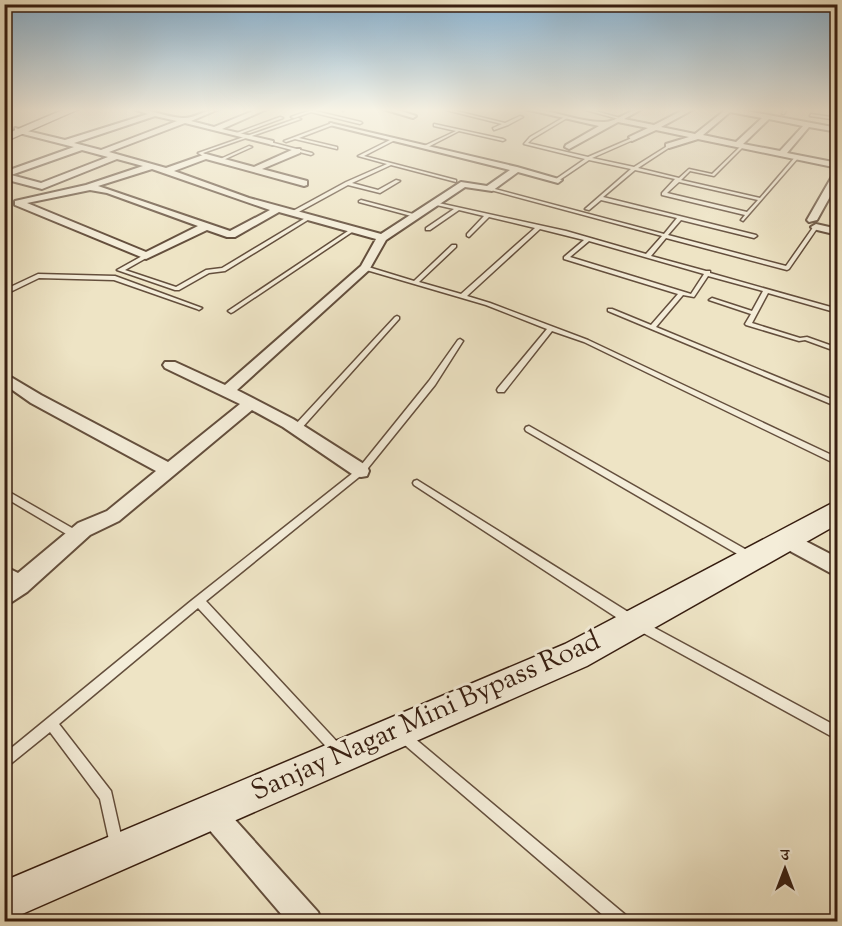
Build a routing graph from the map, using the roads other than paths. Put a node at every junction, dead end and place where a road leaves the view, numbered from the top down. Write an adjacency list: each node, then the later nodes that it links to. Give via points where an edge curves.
1 (67, 152): 29 (street)
2 (102, 152): 16 (street)
3 (202, 152): 17 (lane)
4 (238, 152): 20 (lane)
5 (294, 152): 24 (street)
6 (303, 152): 14 (lane)
7 (368, 152): 21 (lane, via 360,156)
8 (447, 152): 25 (street)
9 (563, 152): 19 (lane)
10 (602, 152): 19 (lane)
11 (660, 152): 26 (lane)
12 (734, 152): 31 (lane, via 713,175 689,170)
13 (773, 152): 15 (street)
14 (311, 154)
15 (782, 154): 18 (street)
16 (117, 156): 22 (street); 29 (street, via 42,186)
17 (206, 156): 20 (street); 27 (street)
18 (797, 157): 23 (street); 39 (lane)
19 (589, 158): 26 (lane); 30 (lane)
20 (220, 160): 24 (street)
21 (392, 164): 32 (lane); 35 (lane)
22 (152, 166): 27 (street); 36 (street)
23 (837, 166)
24 (255, 169): 34 (street)
25 (517, 169): 30 (street); 37 (street)
26 (634, 169): 31 (lane); 38 (lane)
27 (166, 171): 42 (street)
28 (837, 173): 52 (street)
29 (4, 175)
30 (558, 180)
31 (678, 180): 39 (lane); 46 (lane, via 664,194)
32 (454, 181)
33 (398, 182): 35 (lane, via 378,192)
34 (304, 183)
35 (348, 183): 45 (lane)
36 (90, 187): 53 (street); 64 (street, via 18,203 17,208)
37 (489, 189): 41 (street, via 464,183); 59 (lane)
38 (600, 198): 44 (lane); 50 (lane)
39 (759, 199): 46 (lane)
40 (361, 201): 47 (lane)
41 (434, 203): 43 (lane); 47 (street)
42 (278, 209): 45 (street); 53 (street, via 231,235)
43 (457, 209): 48 (lane); 55 (lane)
44 (588, 209)
45 (293, 213): 49 (street)
46 (748, 214): 51 (lane)
47 (415, 216): 61 (street)
48 (488, 216): 54 (lane); 58 (lane)
49 (309, 218): 56 (street); 64 (lane, via 223,270 208,270 177,289 120,270)
50 (680, 218): 59 (lane); 60 (lane)
51 (743, 220)
52 (814, 224): 57 (street); 59 (lane, via 787,268)
53 (207, 226): 64 (street)
54 (539, 227): 62 (lane); 72 (lane)
55 (428, 229)
56 (353, 230): 61 (street); 78 (lane)
57 (837, 232)
58 (469, 235)
59 (665, 236): 65 (lane)
60 (754, 236)
61 (382, 238): 66 (street)
62 (588, 239): 65 (lane); 71 (lane, via 566,258)
63 (454, 246): 68 (lane)
64 (146, 256)
65 (648, 256): 67 (lane)
66 (365, 268): 68 (lane); 88 (street)
67 (708, 272): 69 (lane); 71 (lane, via 692,296)
68 (415, 283): 72 (lane)
69 (767, 290): 77 (lane); 79 (lane)
70 (4, 293): 75 (lane, via 38,276 116,278)
71 (681, 293): 81 (lane)
72 (462, 297): 82 (lane)
73 (712, 300): 79 (lane)
74 (837, 300): 77 (lane)
75 (199, 308)
76 (610, 310): 81 (lane)
77 (834, 310)
78 (231, 311)
79 (754, 313): 84 (lane, via 748,324)
80 (397, 318): 91 (lane)
81 (652, 327): 90 (lane)
82 (551, 328): 87 (lane); 93 (lane, via 585,340)
83 (460, 341): 95 (lane, via 432,383)
84 (837, 350)
85 (170, 365): 88 (street)
86 (4, 376): 94 (street, via 36,399)
87 (501, 390)
88 (227, 391): 89 (street)
89 (251, 403): 91 (street); 94 (street)
90 (837, 405)
91 (297, 428): 95 (street)
92 (529, 429): 101 (lane)
93 (837, 462)
94 (169, 470): 99 (street, via 113,516)
95 (361, 471): 104 (lane)
96 (417, 483): 105 (lane)
97 (4, 492): 99 (lane)
98 (837, 511): 100 (street, Sanjay Nagar Mini Bypass Road)
99 (77, 535): 103 (street)
100 (786, 539): 101 (street, Sanjay Nagar Mini Bypass Road); 102 (street)
101 (752, 558): 105 (street, Sanjay Nagar Mini Bypass Road)
102 (837, 568)
103 (10, 586)
104 (199, 601): 106 (lane); 109 (lane)
105 (635, 622): 107 (street, Sanjay Nagar Mini Bypass Road, via 576,655); 108 (lane)
106 (51, 723): 110 (lane); 112 (lane, via 106,796)
107 (397, 731): 109 (street, Sanjay Nagar Mini Bypass Road); 115 (lane)
108 (837, 734)
109 (342, 755): 111 (street, Sanjay Nagar Mini Bypass Road)
110 (4, 762)
111 (210, 811): 112 (street, Sanjay Nagar Mini Bypass Road); 114 (street)
112 (118, 851): 113 (street, Sanjay Nagar Mini Bypass Road)
113 (4, 902)
114 (308, 921)
115 (623, 921)

